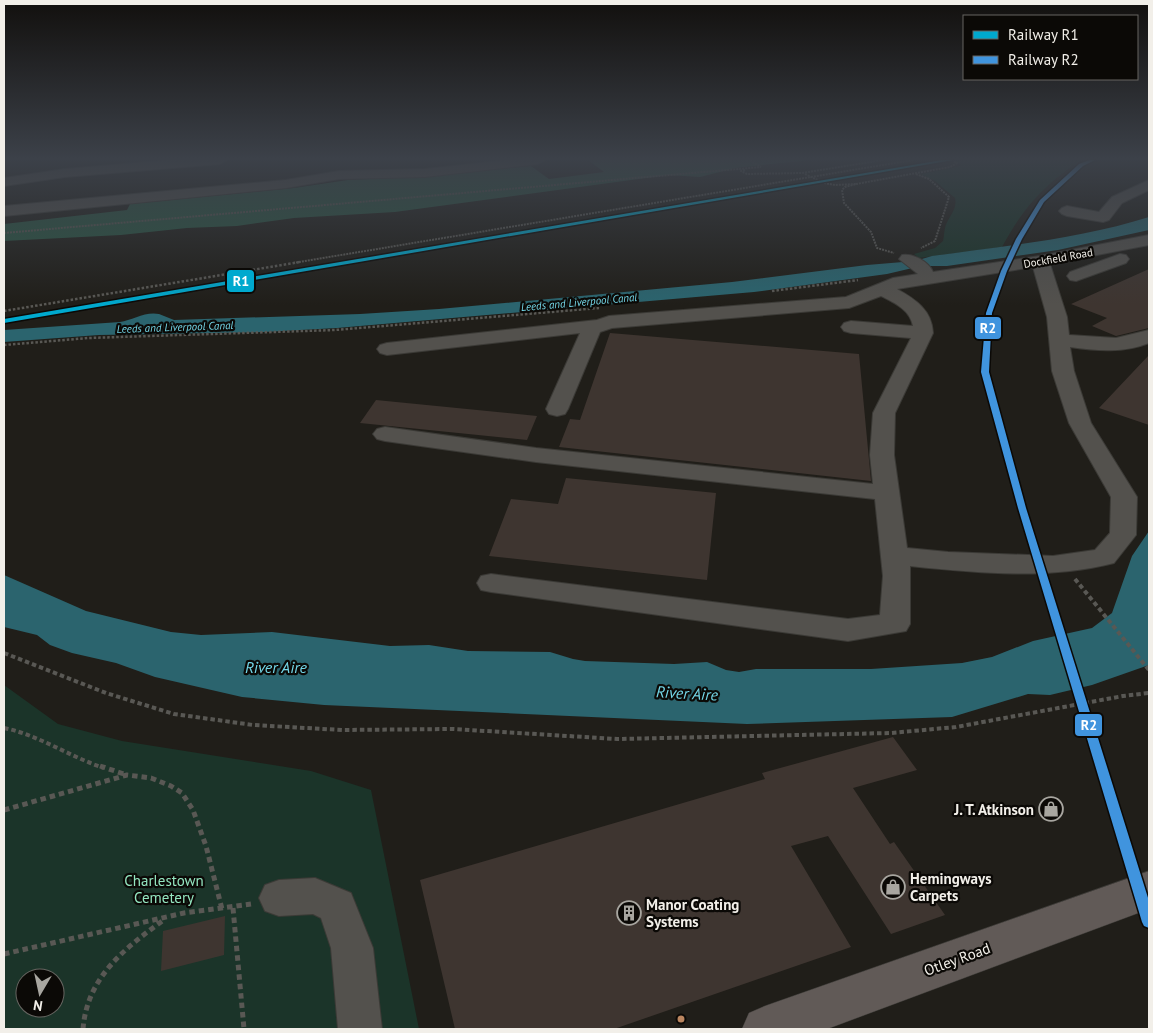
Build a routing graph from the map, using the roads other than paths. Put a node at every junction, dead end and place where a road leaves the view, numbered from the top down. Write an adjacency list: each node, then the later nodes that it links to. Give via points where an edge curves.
1 (33, 208): 3 (street)
2 (1111, 208): 4 (street, via 1103,217)
3 (4, 211)
4 (1067, 211)
5 (1148, 246): 6 (street, Dockfield Road); 8 (street)
6 (1101, 250): 8 (street); 9 (street, Dockfield Road)
7 (904, 256): 10 (street)
8 (1121, 258): 11 (street)
9 (1040, 261): 12 (street, Dockfield Road); 16 (street)
10 (926, 271)
11 (1076, 276)
12 (872, 284): 13 (street, Dockfield Road, via 848,302 609,322); 15 (street, via 918,313 924,325)
13 (602, 316): 17 (street, Dockfield Road); 18 (street, via 592,328)
14 (1149, 336): 16 (street, via 1110,346)
15 (915, 337): 15 (street, via 852,328 896,316); 20 (street, via 884,413 882,455)
16 (1060, 340): 21 (street, via 1063,371 1080,423 1124,497 1124,535 1104,557 1053,565 948,561)
17 (387, 349)
18 (557, 409)
19 (385, 434): 20 (street, via 536,456)
20 (885, 493): 21 (street)
21 (894, 555): 22 (street, via 897,576 895,624 848,630)
22 (491, 583)
23 (1149, 890): 26 (main road, Otley Road)
24 (279, 898): 25 (street, via 315,896 337,906 352,948)
25 (360, 1029)
26 (765, 1029)

